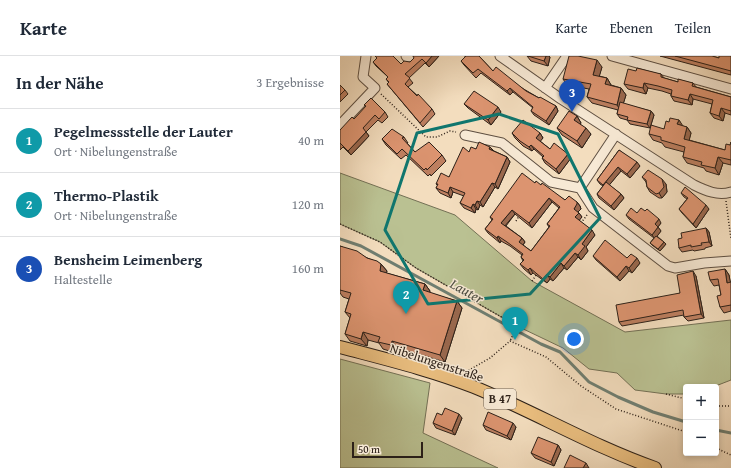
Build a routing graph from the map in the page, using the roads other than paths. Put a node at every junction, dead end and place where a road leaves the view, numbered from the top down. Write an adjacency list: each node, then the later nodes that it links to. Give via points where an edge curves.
1 (366, 56): 7 (street, via 363,77 375,88)
2 (500, 56): 5 (street)
3 (567, 56): 5 (street)
4 (612, 56): 6 (street)
5 (546, 88): 9 (street)
6 (731, 89)
7 (340, 126)
8 (465, 134): 10 (street, via 502,143 551,182)
9 (616, 134): 10 (street); 11 (street, via 694,185 707,191)
10 (580, 188): 12 (street, via 594,208 668,266 675,268)
11 (728, 193)
12 (731, 261)
13 (340, 346): 14 (main road, Nibelungenstraße / B 47, via 474,387 593,443)
14 (654, 468)

